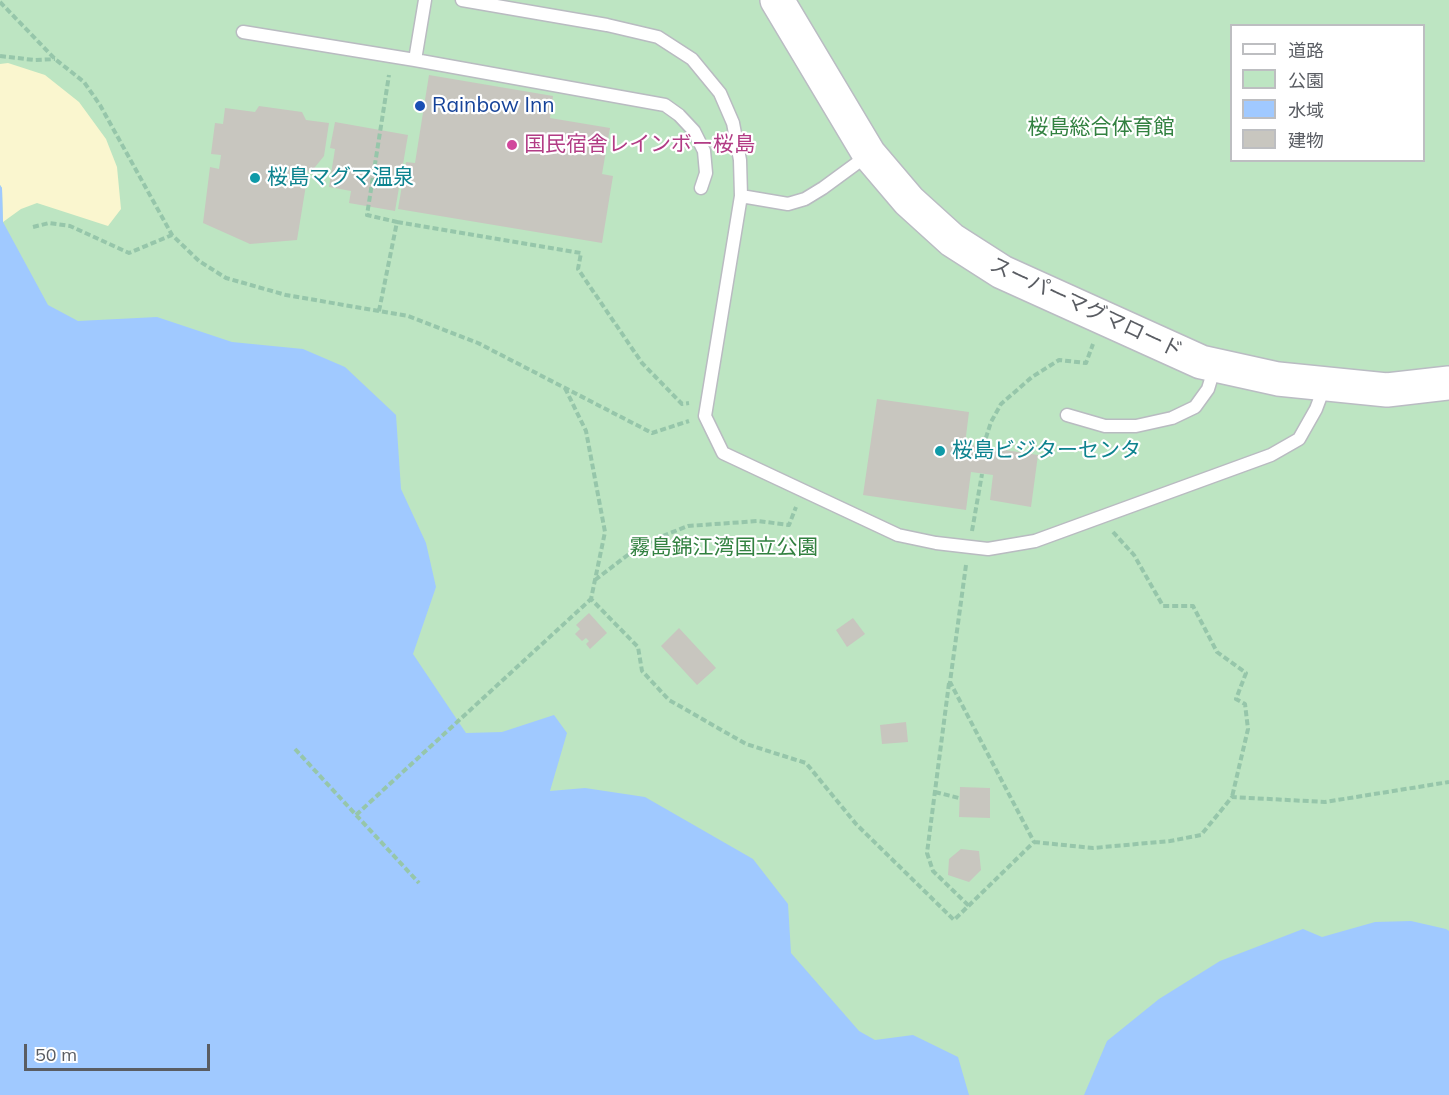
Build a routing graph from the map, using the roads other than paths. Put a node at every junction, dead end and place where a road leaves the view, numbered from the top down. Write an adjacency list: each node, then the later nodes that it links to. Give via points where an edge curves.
1 (425, 0): 5 (lane)
2 (462, 0): 8 (lane, via 658,37 692,59 720,93 733,123)
3 (779, 1): 6 (street, スーパーマグマロード)
4 (243, 32): 5 (lane)
5 (415, 60): 7 (lane, via 665,105 694,131 704,151 706,173)
6 (869, 154): 8 (lane, via 805,200 788,204); 9 (street, スーパーマグマロード, via 909,201 952,240 1002,272 1201,362)
7 (701, 188)
8 (741, 196): 11 (lane, via 705,416 723,453 898,535 988,549 1035,541 1271,455 1299,439)
9 (1216, 365): 11 (street, スーパーマグマロード, via 1278,379); 12 (lane, via 1208,388 1195,407 1172,418 1136,426 1106,426)
10 (1449, 383): 11 (street, スーパーマグマロード, via 1387,390)
11 (1326, 384)
12 (1067, 415)

